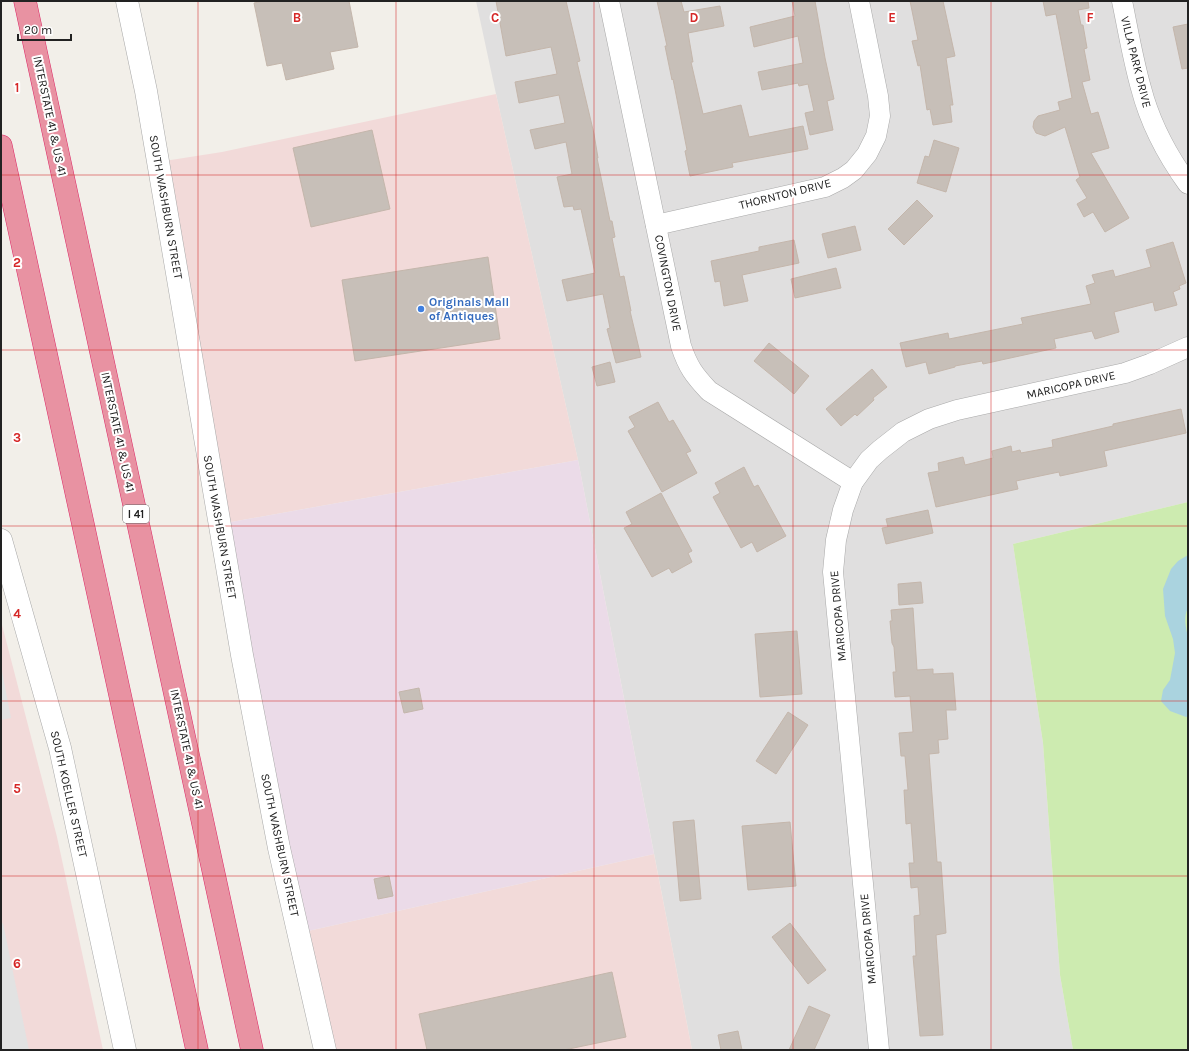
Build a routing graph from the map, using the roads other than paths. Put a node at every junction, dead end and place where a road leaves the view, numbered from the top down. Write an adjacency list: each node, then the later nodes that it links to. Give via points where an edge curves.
1 (25, 1): 14 (highway, INTERSTATE 41 & US 41 / I 41)
2 (127, 1): 15 (street, SOUTH WASHBURN STREET, via 146,91 242,655 279,848)
3 (609, 1): 8 (street, COVINGTON DRIVE)
4 (859, 1): 8 (street, THORNTON DRIVE, via 880,116 876,136 855,170 825,187)
5 (1122, 1): 7 (street, VILLA PARK DRIVE, via 1141,88 1149,112 1159,136)
6 (1, 146): 13 (highway)
7 (1188, 184)
8 (656, 225): 10 (street, COVINGTON DRIVE, via 681,346 695,377 710,391)
9 (1188, 347): 10 (street, MARICOPA DRIVE, via 1125,373 957,410 929,419 903,432 880,450)
10 (853, 482): 16 (street, MARICOPA DRIVE, via 836,540 833,572)
11 (1, 540): 12 (street, SOUTH KOELLER STREET, via 60,748)
12 (125, 1050)
13 (197, 1050)
14 (252, 1050)
15 (325, 1050)
16 (879, 1050)

